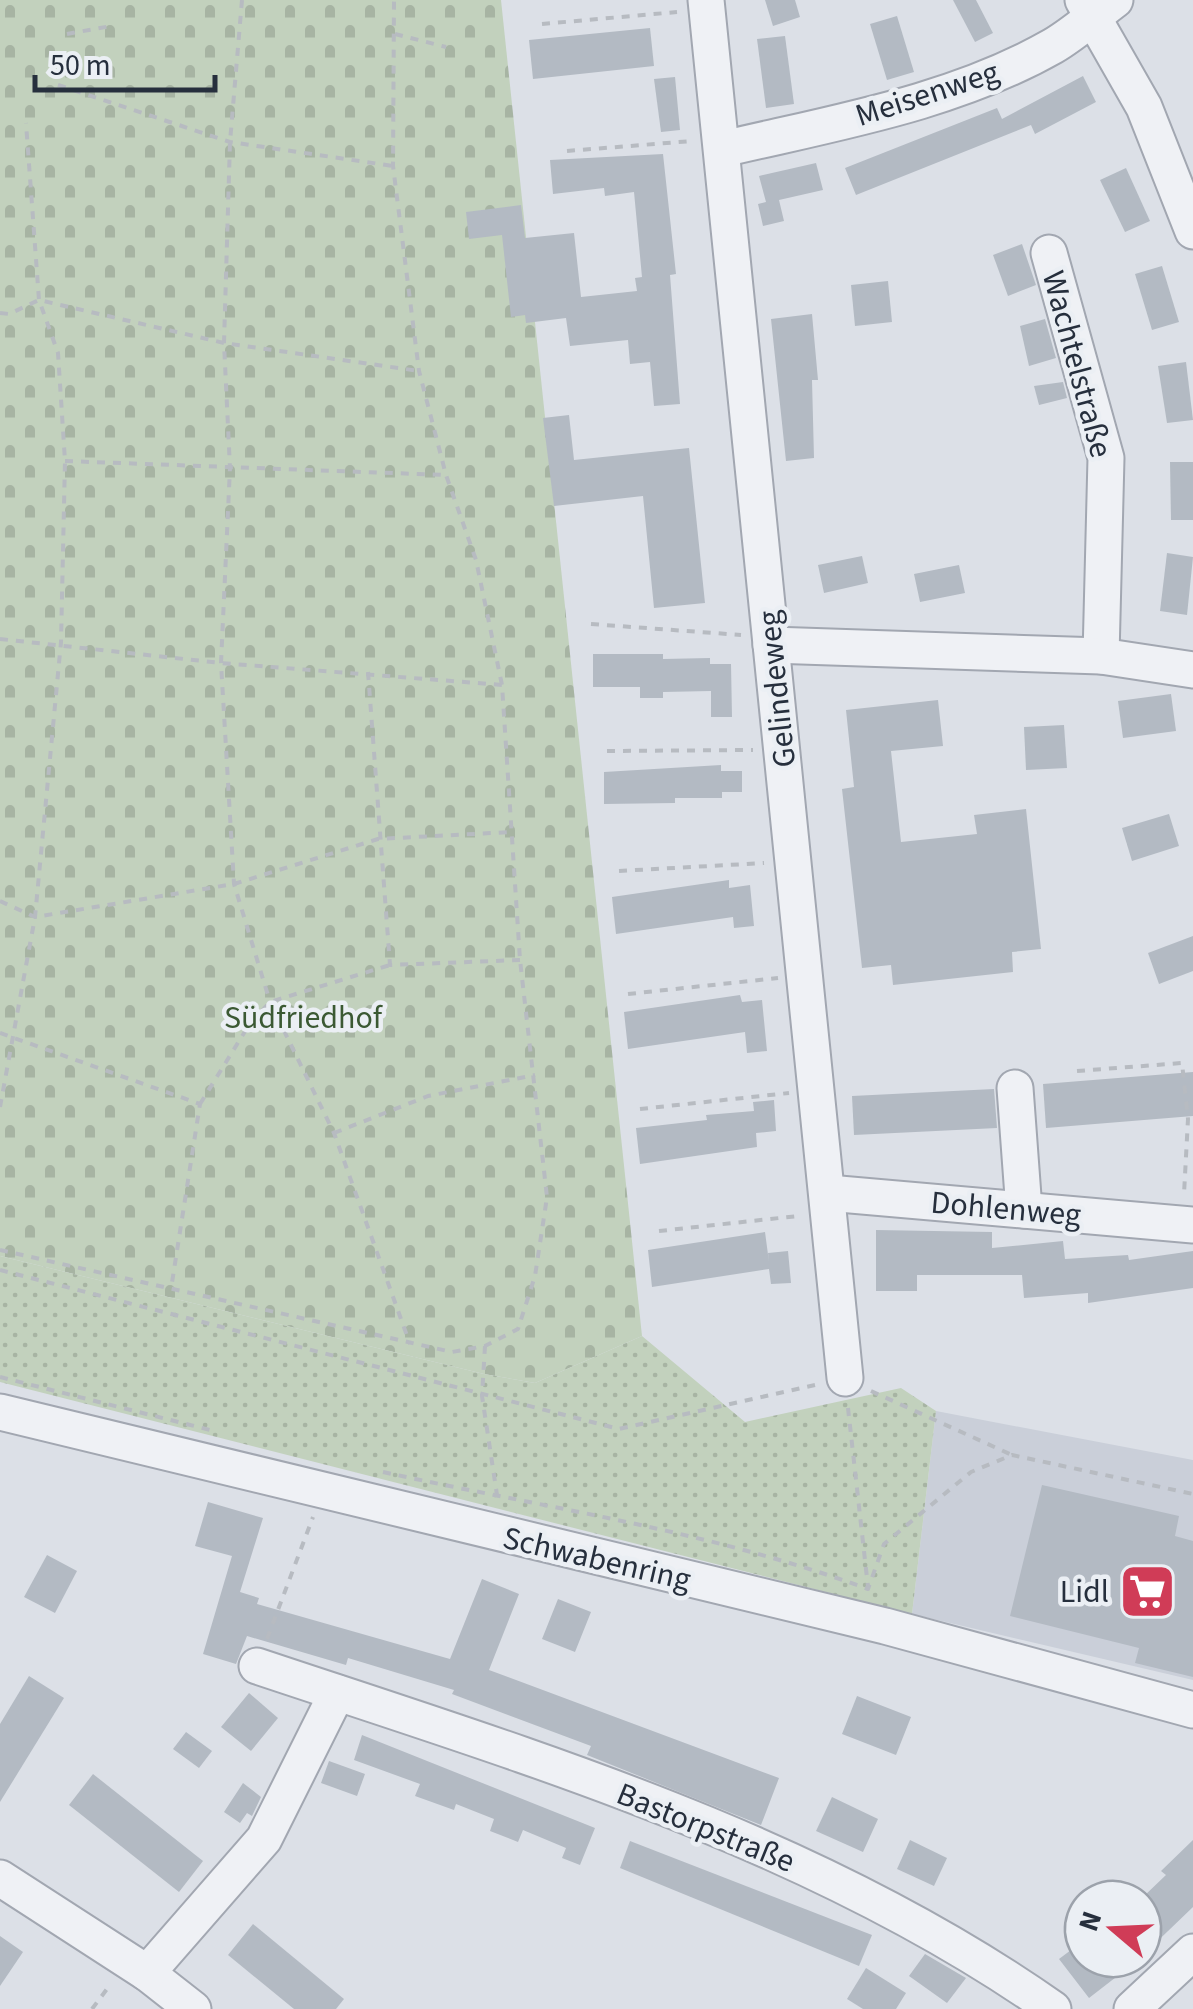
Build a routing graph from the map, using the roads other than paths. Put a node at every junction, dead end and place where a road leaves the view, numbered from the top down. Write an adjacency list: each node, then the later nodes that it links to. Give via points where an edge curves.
1 (706, 5): 3 (street, Gelindeweg)
2 (1097, 6): 3 (street, Meisenweg, via 1055,45 1013,66 896,108); 4 (street)
3 (722, 144): 6 (street, Gelindeweg)
4 (1193, 231)
5 (1049, 253): 7 (street, Wachtelstraße, via 1106,458)
6 (771, 641): 7 (street); 10 (street, Gelindeweg)
7 (1101, 656): 8 (street)
8 (1193, 670)
9 (1015, 1088): 11 (street)
10 (829, 1203): 11 (street, Dohlenweg); 13 (street, Gelindeweg)
11 (1024, 1210): 12 (street, Dohlenweg)
12 (1188, 1224)
13 (845, 1378)
14 (0, 1412): 17 (street, Schwabenring, via 885,1626)
15 (257, 1666): 16 (street, Bastorpstraße)
16 (337, 1693): 20 (street, via 264,1839); 22 (street, Bastorpstraße, via 576,1775 845,1883)
17 (1193, 1710)
18 (0, 1878): 20 (street)
19 (1193, 1952): 23 (street)
20 (148, 1973): 21 (street)
21 (193, 2009)
22 (1053, 2009)
23 (1132, 2009)

